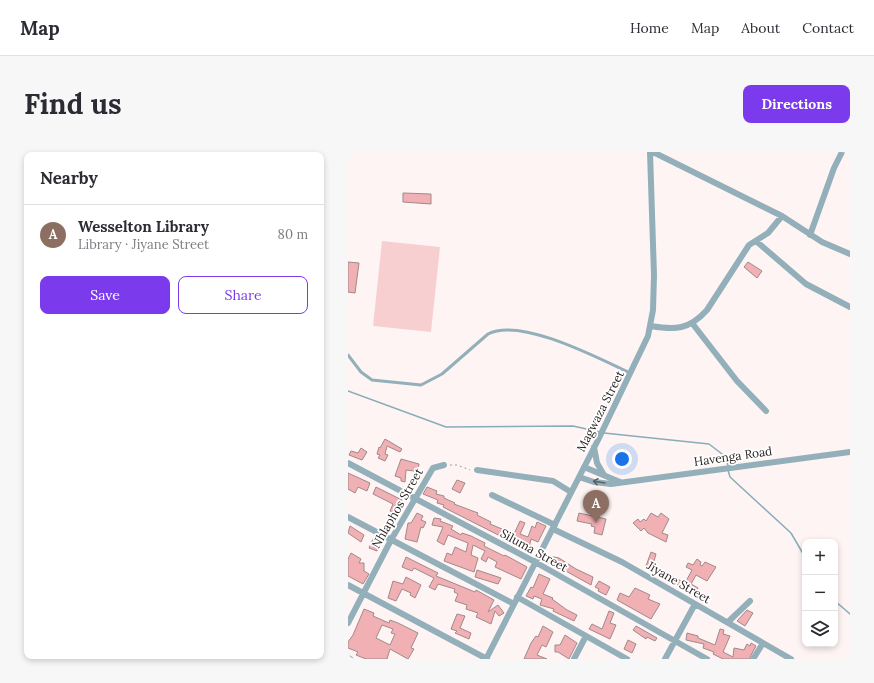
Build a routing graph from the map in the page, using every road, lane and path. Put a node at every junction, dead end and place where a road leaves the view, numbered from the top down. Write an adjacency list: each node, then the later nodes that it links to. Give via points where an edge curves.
1 (651, 152): 3 (street); 9 (street, Magwaza Street, via 654,275)
2 (842, 152): 4 (street)
3 (782, 216): 4 (street); 5 (street, via 768,233)
4 (810, 235): 6 (street)
5 (756, 241): 7 (street, via 806,284); 8 (street, via 707,310)
6 (850, 254)
7 (850, 306)
8 (692, 323): 9 (street, via 671,329); 12 (street, via 738,381)
9 (651, 326): 11 (street, Magwaza Street)
10 (348, 355): 11 (lane, via 361,372 372,380 421,385 442,374 488,334 510,329 550,339)
11 (631, 373): 13 (street, Magwaza Street)
12 (766, 411)
13 (594, 447): 17 (street, Magwaza Street); 19 (street, via 597,463)
14 (850, 452): 21 (street, Havenga Road)
15 (348, 463): 24 (street, Siluma Street)
16 (444, 465): 18 (path); 24 (street, Nhlaphos Street, via 433,468)
17 (584, 467): 19 (street); 20 (street, Magwaza Street)
18 (477, 470): 22 (street, via 553,481)
19 (606, 476): 21 (street)
20 (579, 477): 21 (street, Havenga Road, one-way to 20, via 603,483); 22 (street, Magwaza Street)
21 (620, 482)
22 (571, 492): 26 (street, Magwaza Street)
23 (492, 495): 26 (street, Jiyane Street)
24 (415, 499): 27 (street, Nhlaphos Street); 28 (street, Siluma Street)
25 (348, 517): 27 (street)
26 (554, 527): 28 (street, Magwaza Street); 34 (street, Jiyane Street)
27 (391, 540): 30 (street, Nhlaphos Street); 33 (street)
28 (535, 562): 31 (street, Magwaza Street); 38 (street, Siluma Street)
29 (348, 585): 30 (street)
30 (363, 593): 36 (street, Nhlaphos Street); 40 (street)
31 (517, 597): 33 (street, Magwaza Street); 37 (street)
32 (750, 601): 35 (street)
33 (514, 604): 40 (street, Magwaza Street)
34 (695, 604): 35 (street, Jiyane Street); 38 (street)
35 (728, 622): 39 (street, Jiyane Street)
36 (348, 623)
37 (586, 636): 41 (street); 42 (street)
38 (674, 641): 43 (street); 44 (street, Siluma Street)
39 (763, 643): 45 (street); 46 (street, Jiyane Street)
40 (486, 659)
41 (574, 659)
42 (627, 659)
43 (665, 659)
44 (707, 659)
45 (754, 659)
46 (791, 659)

